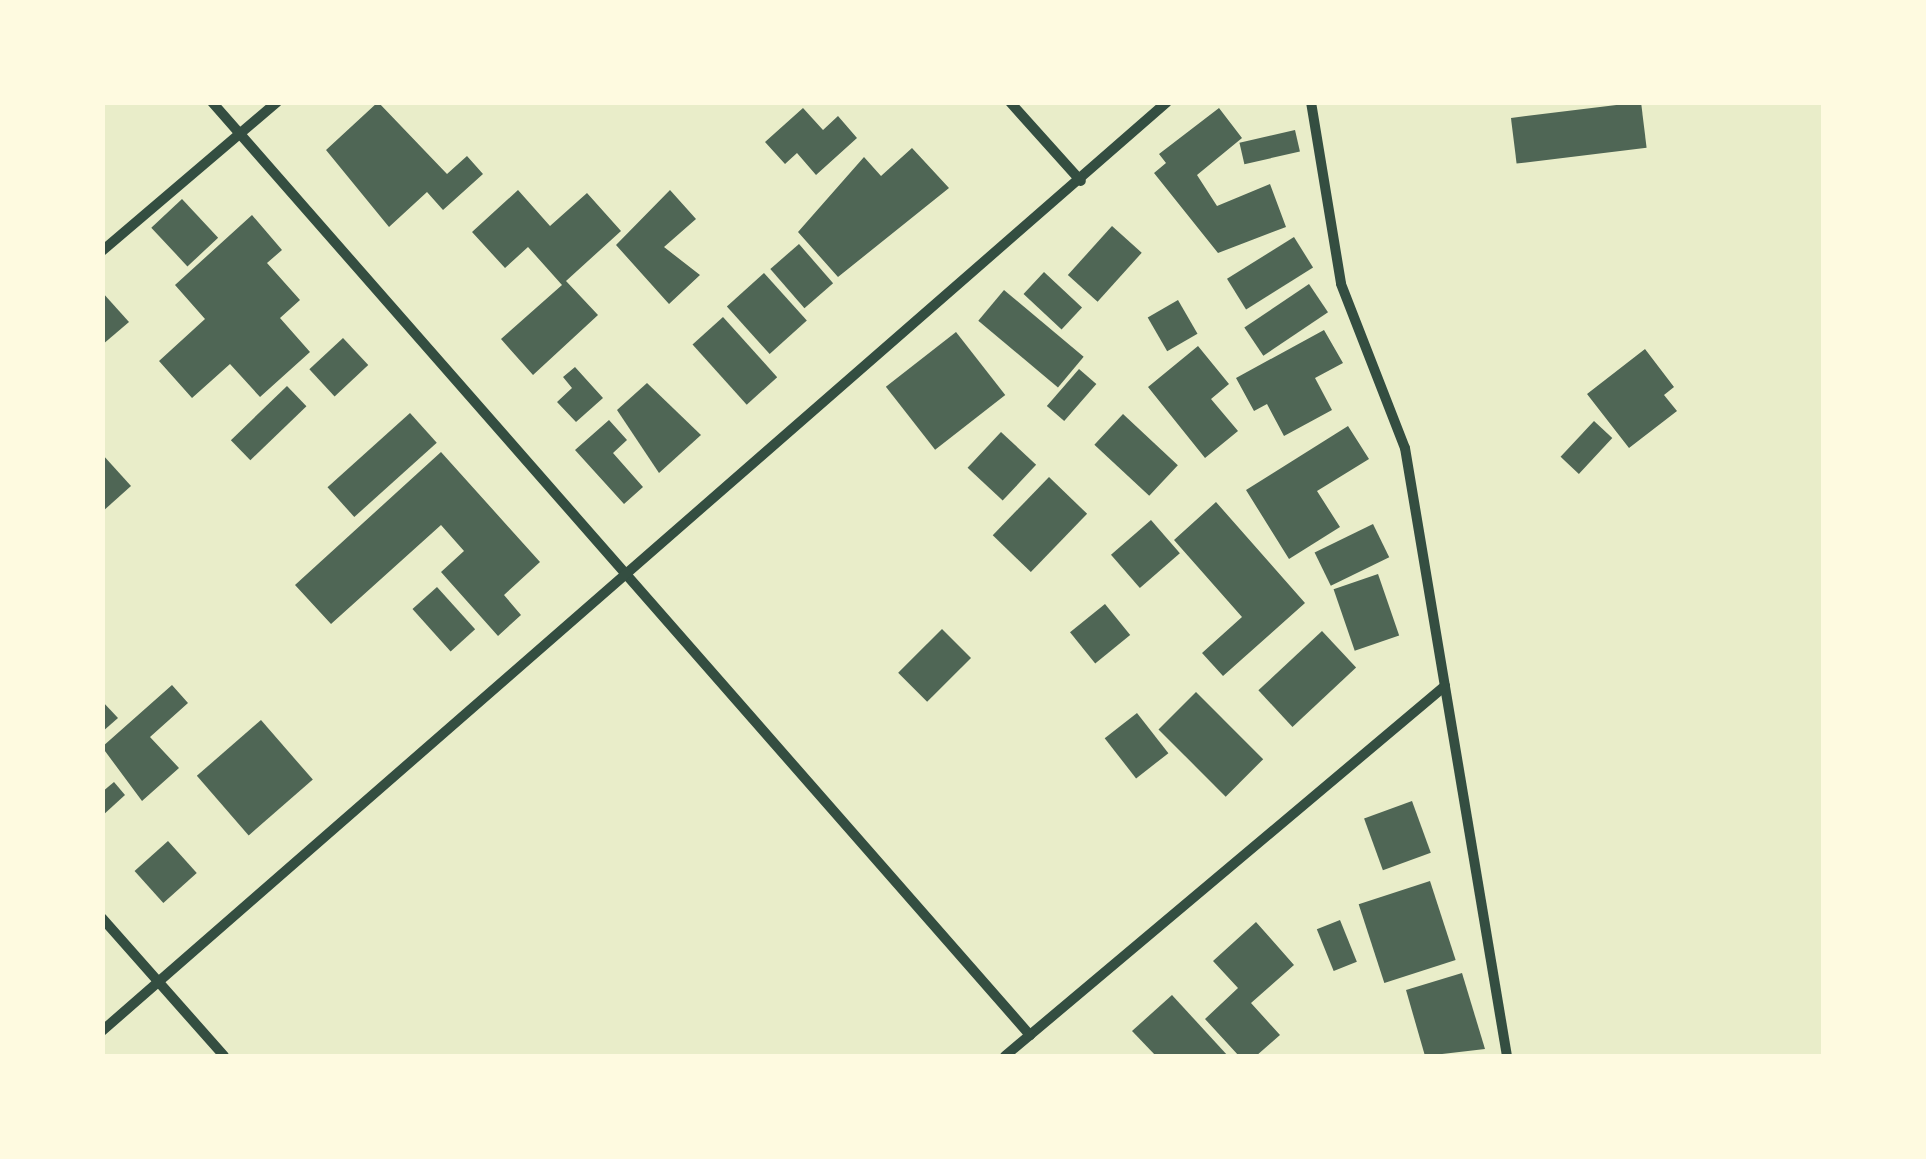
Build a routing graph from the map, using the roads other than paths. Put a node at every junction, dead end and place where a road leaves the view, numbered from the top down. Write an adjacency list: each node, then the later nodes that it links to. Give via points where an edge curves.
1 (212, 102): 6 (street)
2 (277, 102): 6 (street)
3 (1010, 102): 7 (street)
4 (1167, 102): 7 (street)
5 (1310, 102): 10 (street, via 1341,284 1405,448)
6 (238, 136): 8 (street); 9 (street)
7 (1081, 182): 9 (street)
8 (102, 250)
9 (625, 573): 12 (street); 14 (street)
10 (1445, 686): 14 (street); 17 (street)
11 (102, 918): 12 (street)
12 (158, 982): 13 (street); 15 (street)
13 (102, 1030)
14 (1030, 1035): 16 (street)
15 (224, 1056)
16 (1005, 1056)
17 (1507, 1056)

